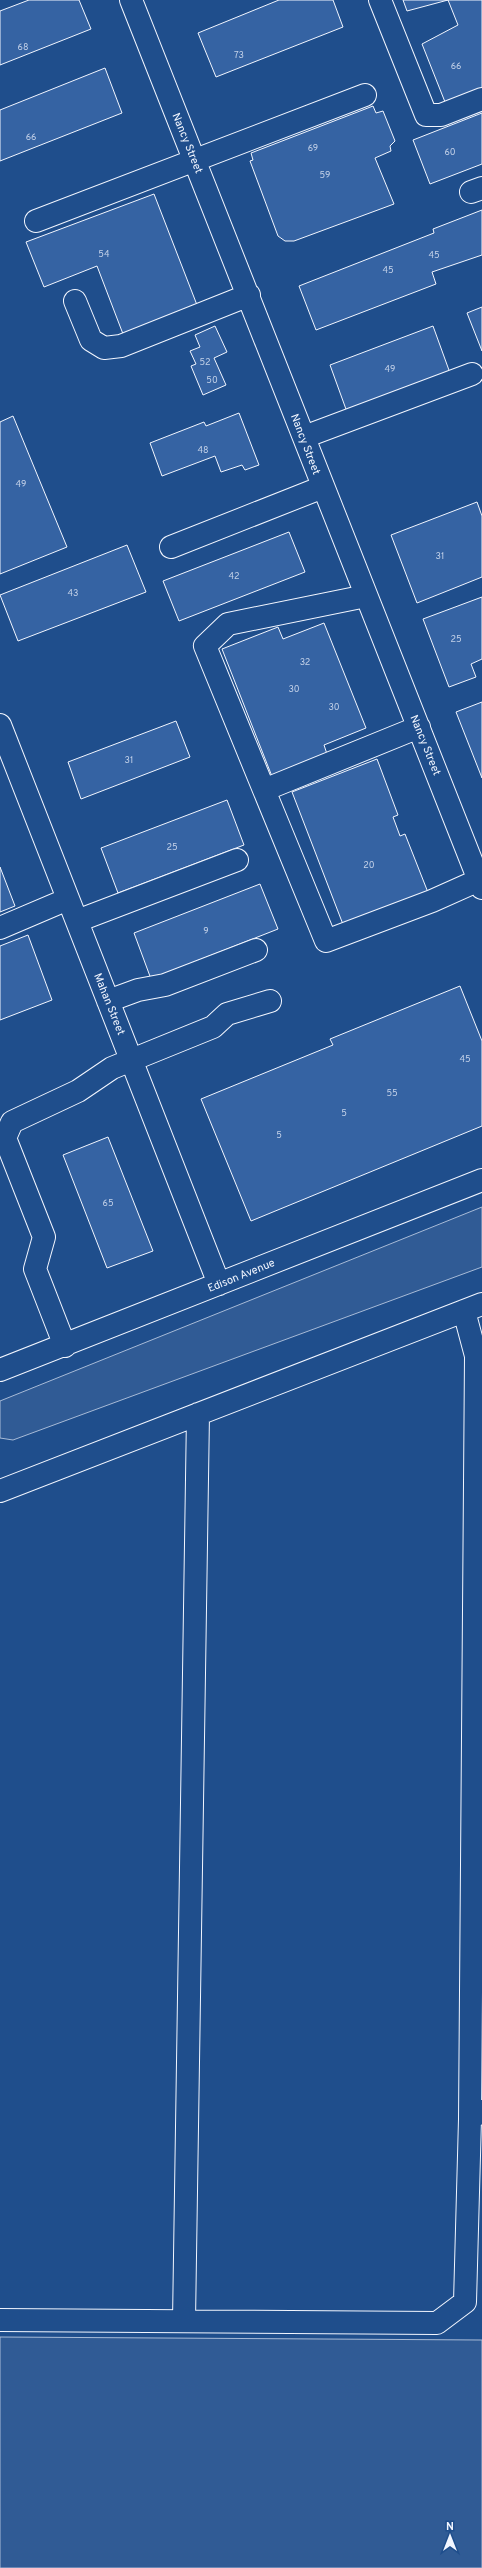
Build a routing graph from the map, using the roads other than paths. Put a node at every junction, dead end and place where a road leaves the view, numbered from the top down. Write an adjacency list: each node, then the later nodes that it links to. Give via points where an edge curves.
1 (131, 0): 5 (street, Nancy Street)
2 (380, 0): 4 (street, via 426,115 441,115)
3 (365, 96): 5 (street)
4 (482, 99)
5 (195, 161): 6 (street); 7 (street, Nancy Street)
6 (36, 221)
7 (248, 296): 8 (street, via 121,346 104,348 91,340); 10 (street, Nancy Street)
8 (75, 301)
9 (472, 374): 10 (street)
10 (304, 438): 11 (street, Nancy Street)
11 (323, 487): 12 (street); 13 (street, Nancy Street)
12 (171, 547)
13 (366, 596): 15 (street, Nancy Street); 16 (street, via 228,624 205,646)
14 (0, 725): 19 (street, Mahan Street)
15 (419, 727): 16 (street); 18 (street, Nancy Street)
16 (264, 790): 18 (street, via 326,941)
17 (238, 860): 20 (street)
18 (480, 884)
19 (68, 899): 20 (street, Mahan Street); 21 (street)
20 (77, 921): 23 (street, Mahan Street)
21 (0, 928)
22 (256, 950): 23 (street, via 165,985 138,990)
23 (108, 1001): 25 (street, Mahan Street)
24 (270, 1001): 25 (street, via 227,1014 213,1027)
25 (132, 1060): 27 (street, Mahan Street); 29 (street, via 112,1068 78,1091 12,1122 5,1138 44,1237 36,1269)
26 (482, 1180): 27 (street, Edison Avenue)
27 (219, 1284): 29 (street, Edison Avenue)
28 (473, 1308): 31 (street); 33 (street, via 476,1356)
29 (65, 1346): 30 (street, Edison Avenue)
30 (0, 1370)
31 (198, 1414): 32 (street); 35 (street)
32 (0, 1491)
33 (476, 2115): 35 (street, via 465,2302 437,2324)
34 (0, 2320): 35 (street)
35 (184, 2322)

